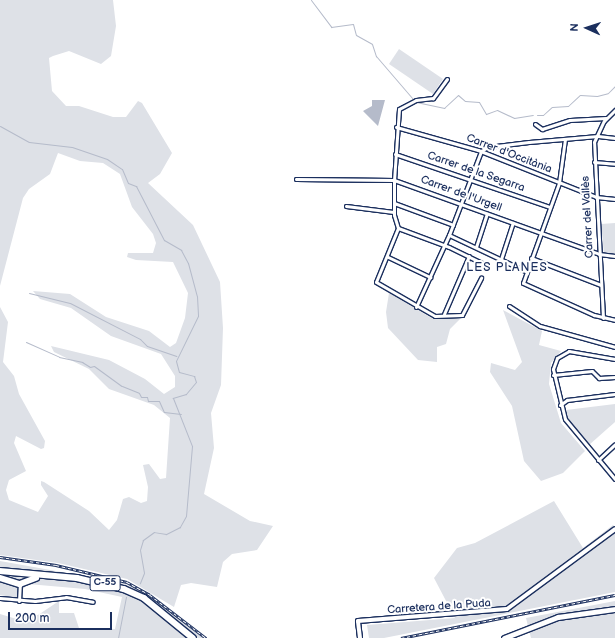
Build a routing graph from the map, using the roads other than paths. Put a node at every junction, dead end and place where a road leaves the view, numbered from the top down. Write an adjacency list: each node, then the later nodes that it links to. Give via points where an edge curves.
1 (447, 79): 5 (street, via 433,98 417,99 400,106)
2 (615, 110): 3 (street, Carrer del Vallès)
3 (606, 118): 4 (street, via 570,120 542,129); 6 (street, Carrer del Vallès)
4 (536, 124)
5 (396, 127): 9 (street, Carrer d'Occitània); 10 (street)
6 (595, 136): 7 (street); 8 (street); 11 (street, Carrer del Vallès)
7 (615, 138)
8 (565, 139): 9 (street, via 488,147); 16 (street)
9 (482, 151): 14 (street); 16 (street, Carrer d'Occitània)
10 (395, 154): 14 (street, Carrer de la Segarra); 15 (street)
11 (594, 162): 12 (street); 17 (street, Carrer del Vallès)
12 (615, 164)
13 (296, 179): 15 (street, Carrer de l'Urgell)
14 (471, 179): 20 (street); 22 (street, Carrer de la Segarra)
15 (394, 180): 19 (street); 20 (street, Carrer de l'Urgell)
16 (560, 183): 17 (street, Carrer d'Occitània); 22 (street)
17 (596, 197): 18 (street, Carrer d'Occitània); 32 (street, Carrer del Vallès)
18 (615, 199)
19 (394, 203): 23 (street); 26 (street)
20 (461, 204): 24 (street, Carrer de l'Urgell); 26 (street)
21 (346, 206): 23 (street)
22 (550, 207): 28 (street)
23 (394, 212): 27 (street)
24 (487, 214): 25 (street, Carrer de l'Urgell); 31 (street)
25 (513, 223): 28 (street, Carrer de l'Urgell); 37 (street)
26 (453, 225): 29 (street)
27 (398, 228): 30 (street); 35 (street)
28 (541, 232): 32 (street, Carrer de l'Urgell); 36 (street)
29 (449, 235): 30 (street); 31 (street)
30 (444, 245): 33 (street); 40 (street)
31 (476, 247): 37 (street)
32 (599, 254): 34 (street, Carrer de l'Urgell); 42 (street, Carrer del Vallès)
33 (469, 256): 38 (street); 45 (street)
34 (615, 256)
35 (388, 257): 40 (street); 44 (street, via 376,282)
36 (531, 258): 39 (street); 42 (street)
37 (501, 259): 39 (street)
38 (488, 266)
39 (525, 271): 47 (street, via 523,283)
40 (430, 276): 44 (street)
41 (481, 278): 45 (street, via 462,315)
42 (601, 285): 47 (street, Carrer del Vallès)
43 (509, 306): 49 (street, via 540,326)
44 (416, 307): 45 (street, via 432,316)
45 (444, 314)
46 (615, 315): 48 (street)
47 (603, 318): 48 (street)
48 (615, 320)
49 (615, 347)
50 (615, 359): 51 (street, via 569,351 554,363)
51 (553, 375): 52 (street, via 592,371 599,378); 54 (street)
52 (615, 377)
53 (614, 395): 54 (street, via 567,400)
54 (560, 405): 56 (street, via 565,418)
55 (615, 444): 56 (street)
56 (598, 460): 57 (street)
57 (615, 479)
58 (615, 529): 67 (street, Carretera de la Puda, via 507,609 358,621)
59 (0, 573): 61 (highway, C-55); 61 (highway, C-55, via 77,578 124,589 144,598 193,638 124,592 84,582)
60 (0, 578): 62 (highway)
61 (36, 578): 62 (highway)
62 (20, 584): 64 (street)
63 (0, 598): 64 (street)
64 (19, 600): 65 (street, via 66,597)
65 (93, 602)
66 (615, 609): 68 (main road, via 558,617)
67 (360, 638)
68 (504, 638)

